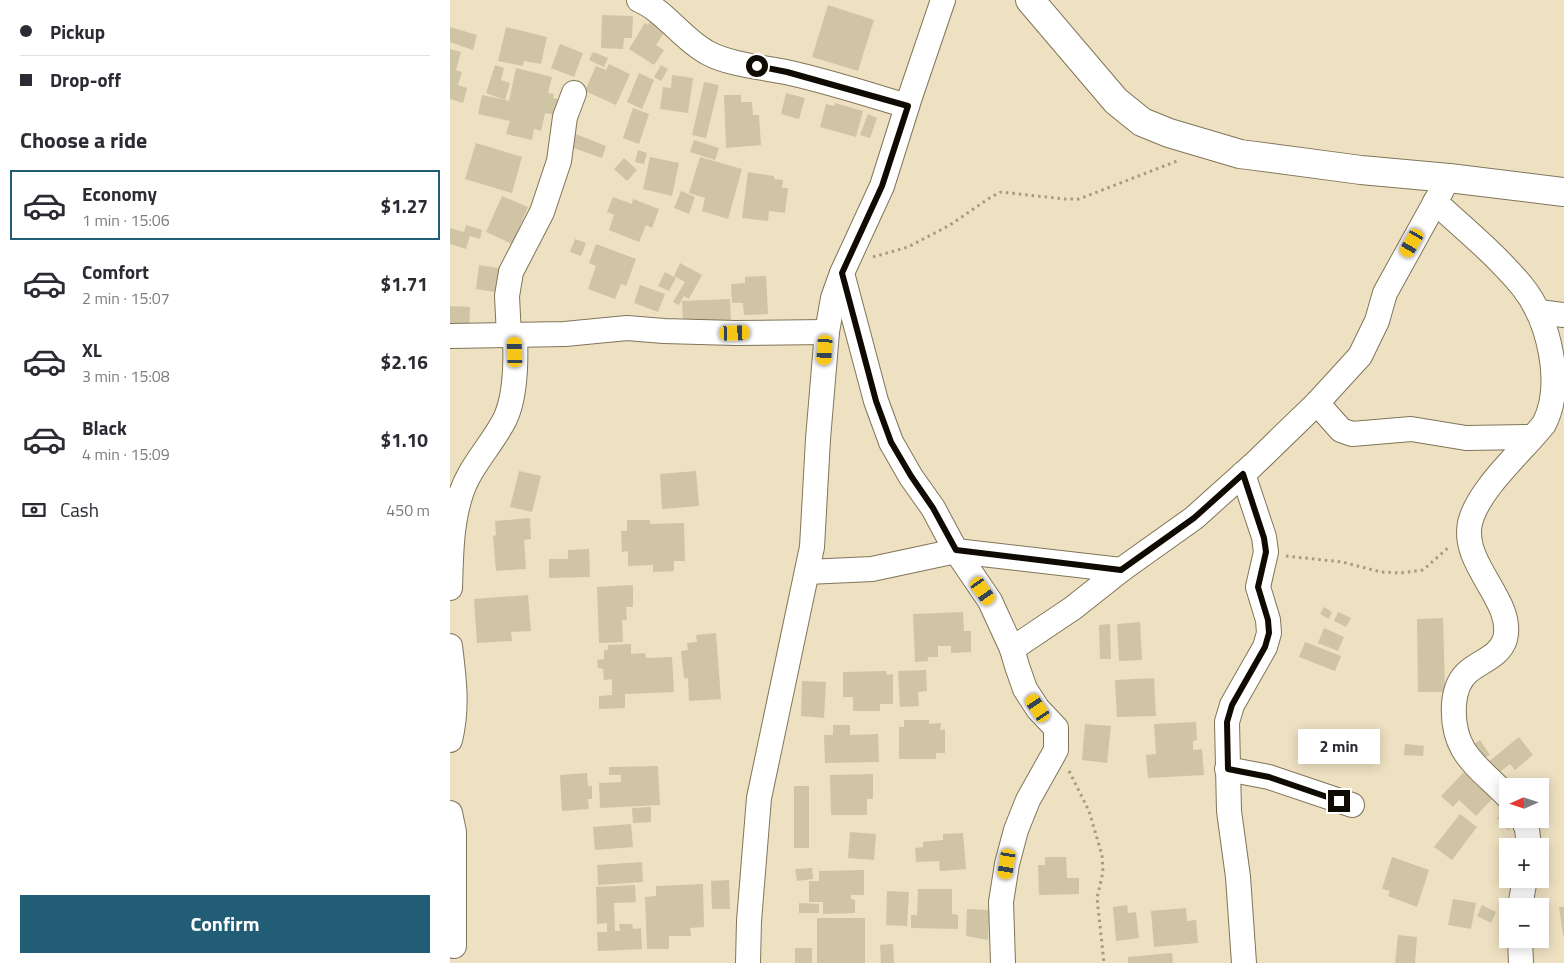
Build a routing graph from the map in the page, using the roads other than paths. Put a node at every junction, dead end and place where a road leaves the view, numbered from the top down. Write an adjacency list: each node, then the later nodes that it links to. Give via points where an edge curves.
1 (943, 0): 5 (street)
2 (1030, 0): 6 (street, via 1116,100 1142,122 1240,154)
3 (647, 1): 5 (street, via 693,44 709,54)
4 (574, 93): 14 (street, via 564,117 559,161 542,212 511,272 507,296)
5 (908, 106): 9 (street, via 882,186)
6 (1449, 178): 7 (street); 8 (street)
7 (1564, 192)
8 (1435, 202): 10 (street, via 1499,260 1523,287); 15 (street, via 1385,293 1377,321 1360,356)
9 (844, 269): 12 (street, via 833,298); 18 (street, via 876,401 891,442)
10 (1539, 312): 11 (street); 16 (street, via 1556,352 1560,377 1556,404)
11 (1564, 315)
12 (826, 332): 14 (street, via 735,333 627,328); 20 (street, via 812,547)
13 (450, 336): 14 (street)
14 (512, 336): 21 (street, via 516,368 506,417 460,496 454,525)
15 (1317, 402): 16 (street, via 1341,430 1352,434 1411,429 1466,438); 17 (street)
16 (1532, 437): 26 (street, via 1497,477 1476,508 1470,524 1470,546 1500,607 1507,629 1500,649 1460,680 1454,696 1453,714 1456,735 1465,753)
17 (1243, 474): 19 (street, via 1194,518); 25 (street, via 1264,538 1266,552 1258,587 1269,633 1265,647 1232,705 1227,722)
18 (956, 550): 19 (street); 20 (street, via 872,570); 23 (street, via 990,601)
19 (1121, 570): 23 (street, via 1073,608)
20 (807, 572): 31 (street, via 758,798)
21 (450, 588)
22 (450, 646): 24 (street, via 455,702)
23 (1012, 649): 32 (street, via 1025,689 1056,728 1057,743 1028,800 1007,864 1001,902)
24 (450, 740)
25 (1228, 769): 27 (street, via 1269,777); 33 (street)
26 (1499, 789)
27 (1352, 806)
28 (450, 813): 29 (street, via 454,832)
29 (454, 946)
30 (1520, 948): 34 (street)
31 (748, 963)
32 (1003, 963)
33 (1244, 963)
34 (1521, 963)

